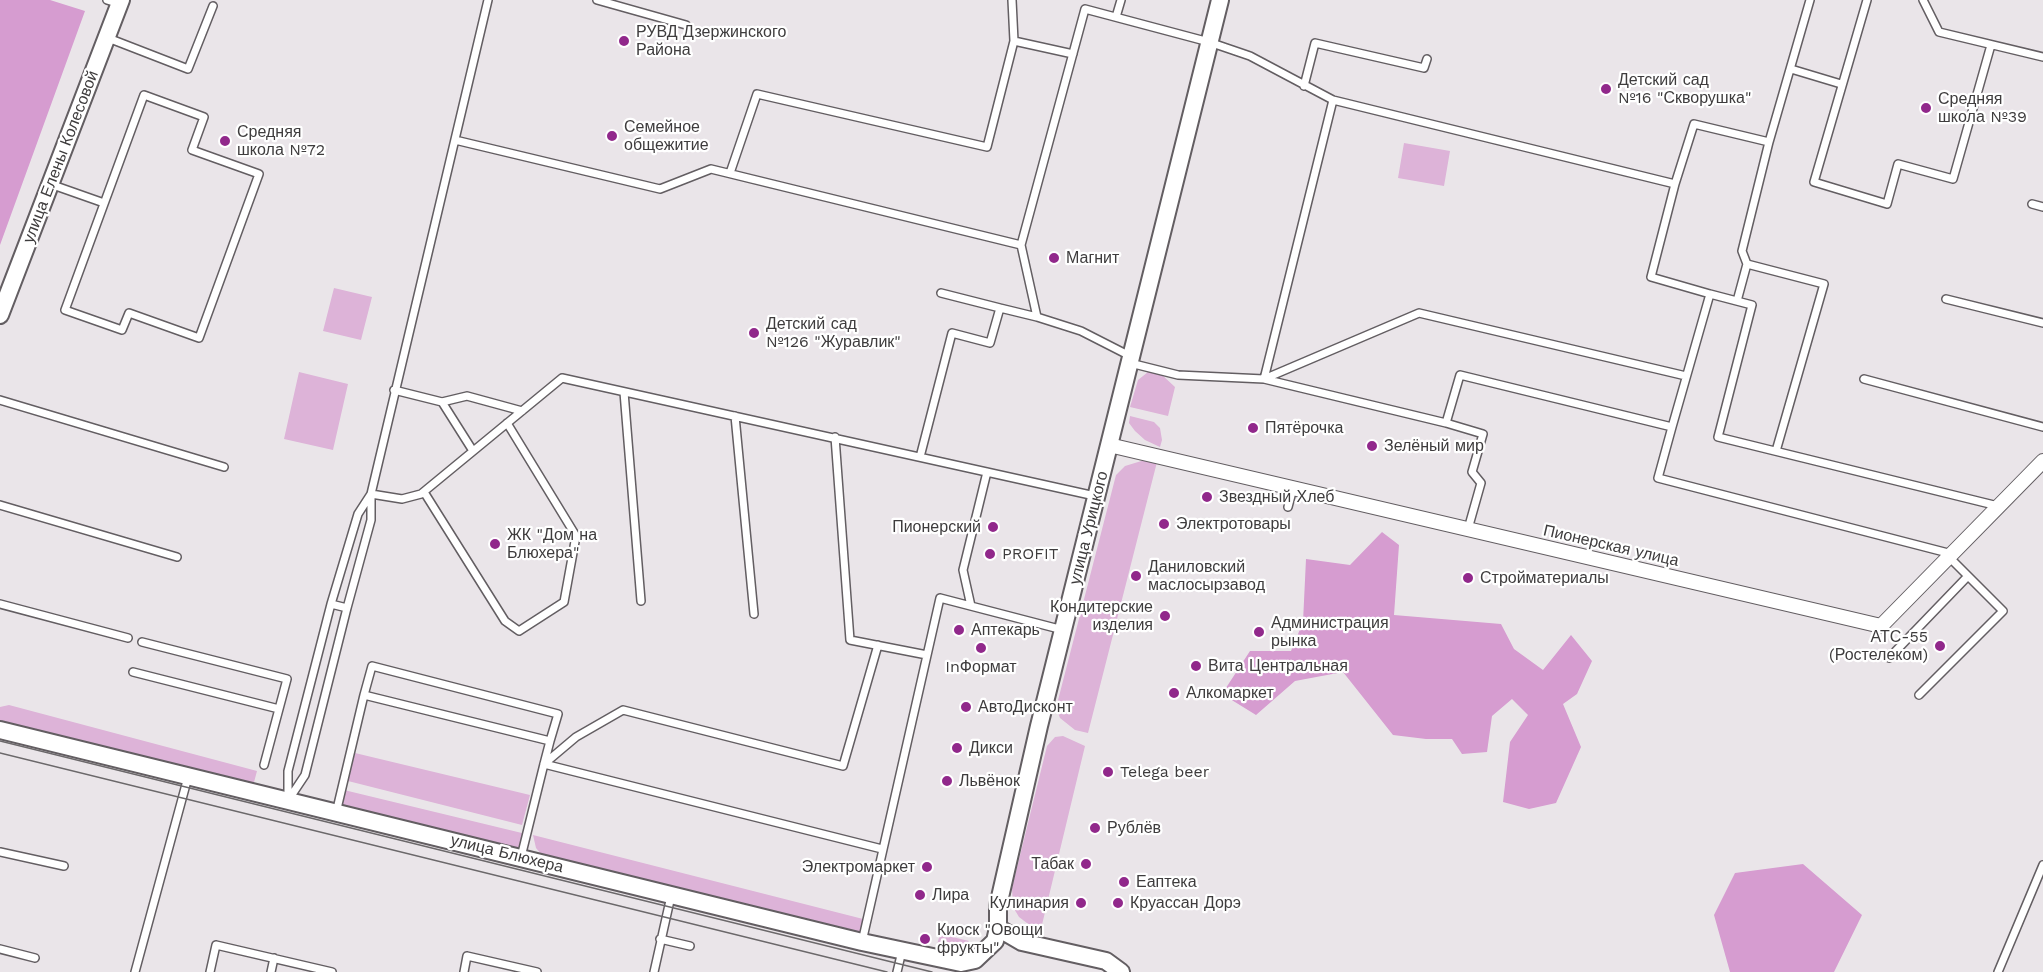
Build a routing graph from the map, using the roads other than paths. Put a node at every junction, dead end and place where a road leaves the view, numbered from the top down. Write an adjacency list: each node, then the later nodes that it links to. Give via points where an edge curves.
1 (488, 0): 24 (lane)
2 (597, 0): 12 (lane)
3 (1012, 0): 14 (lane)
4 (1121, 0): 11 (lane)
5 (1220, 0): 15 (street, улица Урицкого)
6 (1810, 0): 20 (lane)
7 (1867, 0): 21 (lane)
8 (1923, 0): 16 (lane, via 1939,32)
9 (116, 1): 13 (street, улица Елены Колесовой)
10 (213, 6): 13 (lane, via 188,69)
11 (1116, 17): 15 (lane); 17 (lane, via 1085,9)
12 (686, 25)
13 (107, 37): 27 (street, улица Елены Колесовой)
14 (1014, 41): 17 (lane); 26 (lane, via 987,147 757,94)
15 (1209, 42): 22 (lane, via 1250,56); 42 (street, улица Урицкого)
16 (1991, 45): 18 (lane); 21 (lane, via 1953,179 1898,164 1887,204 1814,182)
17 (1073, 54): 32 (lane)
18 (2043, 57)
19 (1427, 59): 22 (lane, via 1424,69 1315,43)
20 (1791, 69): 21 (lane); 25 (lane)
21 (1841, 84)
22 (1304, 86): 23 (lane)
23 (1333, 100): 28 (lane); 44 (lane)
24 (454, 140): 26 (lane, via 660,189 711,169); 46 (lane)
25 (1769, 142): 28 (lane, via 1694,124); 33 (lane, via 1742,251)
26 (730, 173): 32 (lane)
27 (50, 184): 29 (lane); 39 (street, улица Елены Колесовой)
28 (1675, 184): 35 (lane, via 1651,277)
29 (104, 202): 29 (lane, via 65,309 122,330 129,313 199,338 259,174 192,150 204,117 144,95)
30 (2032, 204): 31 (lane)
31 (2043, 207)
32 (1021, 244): 40 (lane)
33 (1747, 264): 37 (lane); 59 (lane, via 1824,284)
34 (940, 293): 38 (lane)
35 (1710, 294): 37 (lane); 43 (lane)
36 (1946, 299): 41 (lane)
37 (1737, 301): 59 (lane, via 1752,304 1718,436)
38 (999, 308): 40 (lane); 60 (lane, via 990,343 952,333)
39 (0, 315)
40 (1037, 317): 42 (lane, via 1081,331)
41 (2043, 323)
42 (1131, 360): 44 (lane, via 1178,375); 57 (street, улица Урицкого)
43 (1686, 376): 44 (lane, via 1419,313); 55 (lane)
44 (1264, 379): 53 (lane)
45 (1864, 379): 54 (lane)
46 (394, 390): 49 (lane); 66 (lane)
47 (624, 392): 50 (lane, via 562,378); 51 (lane); 75 (lane)
48 (0, 400): 62 (lane)
49 (442, 402): 50 (lane, via 467,396); 58 (lane)
50 (522, 411): 52 (lane)
51 (735, 416): 56 (lane); 80 (lane)
52 (507, 423): 58 (lane); 65 (lane, via 576,536 564,602 519,631 505,621)
53 (1446, 423): 55 (lane, via 1460,375); 71 (lane, via 1483,434 1472,472 1481,483)
54 (2043, 426)
55 (1672, 427): 72 (lane, via 1658,478)
56 (835, 437): 60 (lane); 84 (lane, via 850,640)
57 (1110, 445): 64 (street, Пионерская улица); 67 (street, улица Урицкого)
58 (473, 451): 65 (lane)
59 (1776, 451): 69 (lane)
60 (920, 457): 63 (lane)
61 (2043, 461): 69 (street, Пионерская улица)
62 (224, 467)
63 (987, 472): 67 (lane); 78 (lane, via 963,570)
64 (1293, 488): 70 (lane); 71 (street, Пионерская улица)
65 (424, 492): 66 (lane, via 402,499)
66 (371, 494): 77 (lane, via 358,514); 79 (lane, via 370,520)
67 (1097, 496): 81 (street, улица Урицкого)
68 (0, 505): 73 (lane)
69 (1998, 506): 72 (street, Пионерская улица)
70 (1288, 507)
71 (1468, 529): 72 (street, Пионерская улица, via 1881,626)
72 (1951, 556): 74 (lane)
73 (177, 557)
74 (1968, 576): 86 (lane); 89 (lane, via 2003,611)
75 (641, 601)
76 (0, 604): 82 (lane)
77 (331, 604): 79 (lane); 96 (lane, via 288,771)
78 (971, 606): 81 (lane); 85 (lane, via 940,598)
79 (347, 608): 96 (lane, via 305,775)
80 (754, 614)
81 (1064, 630): 104 (street, улица Урицкого, via 998,906)
82 (128, 638)
83 (142, 642): 90 (lane, via 287,679)
84 (878, 645): 85 (lane); 94 (lane, via 843,766 623,710 576,737)
85 (927, 655): 98 (lane)
86 (1889, 658)
87 (133, 672): 90 (lane)
88 (364, 695): 92 (lane); 92 (lane, via 372,666 558,714); 97 (lane)
89 (1919, 695)
90 (279, 710): 93 (lane)
91 (0, 730): 95 (street, улица Блюхера)
92 (550, 741): 94 (lane)
93 (264, 765)
94 (544, 765): 98 (lane); 100 (lane)
95 (188, 777): 96 (street, улица Блюхера); 112 (lane)
96 (288, 801): 97 (street, улица Блюхера)
97 (336, 814): 100 (street, улица Блюхера)
98 (882, 849): 106 (lane)
99 (0, 852): 102 (lane)
100 (521, 857): 103 (street, улица Блюхера)
101 (2043, 865): 121 (lane)
102 (64, 866)
103 (670, 896): 105 (lane); 106 (street, улица Блюхера)
104 (998, 928): 109 (street, улица Блюхера, via 995,941 975,960 961,963); 120 (street, via 1022,942 1106,961)
105 (660, 939): 107 (lane); 118 (lane)
106 (862, 942): 109 (street, улица Блюхера)
107 (690, 946)
108 (0, 950): 110 (lane)
109 (902, 951): 119 (lane)
110 (35, 958)
111 (274, 958): 113 (lane, via 216,945); 114 (lane); 115 (lane)
112 (135, 972)
113 (210, 972)
114 (271, 972)
115 (332, 972)
116 (464, 972): 117 (lane, via 467,956)
117 (537, 972)
118 (654, 972)
119 (897, 972)
120 (1121, 972)
121 (1998, 972)

